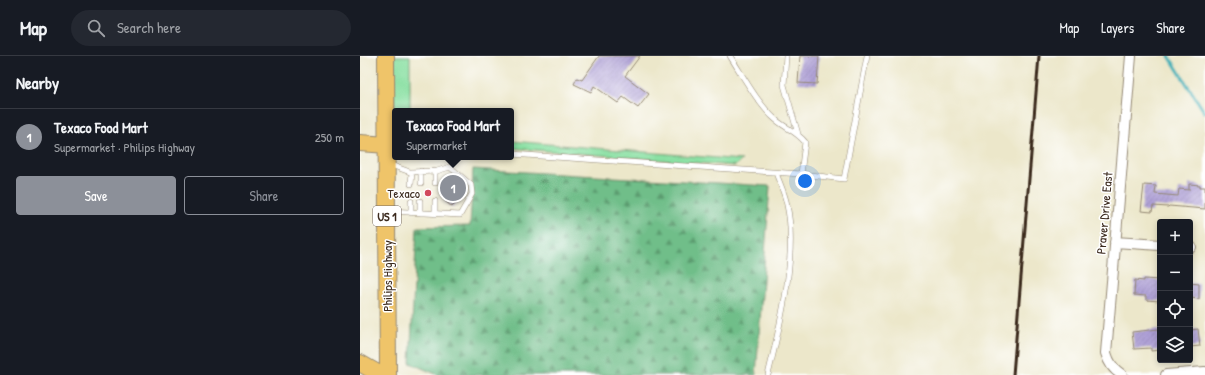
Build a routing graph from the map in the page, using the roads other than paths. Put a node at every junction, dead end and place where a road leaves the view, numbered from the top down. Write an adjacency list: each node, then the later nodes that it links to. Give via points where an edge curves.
1 (386, 56): 8 (main road, Philips Highway / US 1)
2 (730, 56): 6 (lane, via 762,104 776,120)
3 (786, 56): 6 (lane, via 784,85)
4 (867, 56): 15 (lane, via 844,179)
5 (1131, 56): 26 (street, Praver Drive East)
6 (798, 134): 15 (lane, via 805,142)
7 (360, 143): 8 (main road)
8 (391, 145): 10 (main road, Philips Highway / US 1)
9 (514, 154): 14 (lane)
10 (387, 164): 13 (lane); 22 (main road, Philips Highway / US 1)
11 (421, 171): 12 (lane); 13 (lane); 16 (lane)
12 (435, 171): 17 (lane); 25 (lane, via 450,167 470,185 472,194 460,215)
13 (412, 172): 18 (lane)
14 (776, 173): 15 (lane); 33 (lane, via 787,204 790,225 789,263 783,307)
15 (801, 174)
16 (421, 183)
17 (435, 183)
18 (411, 184)
19 (411, 201): 23 (lane)
20 (420, 201): 24 (lane)
21 (435, 201): 25 (lane)
22 (387, 211): 23 (lane); 32 (main road, Philips Highway / US 1)
23 (411, 212): 24 (lane)
24 (420, 213): 25 (lane)
25 (435, 214)
26 (1115, 242): 27 (street); 30 (street, Praver Drive East, via 1106,353 1109,363)
27 (1157, 245)
28 (360, 363): 31 (main road)
29 (1205, 372): 34 (street)
30 (1118, 373)
31 (381, 375)
32 (388, 375)
33 (768, 375)
34 (1166, 375)

